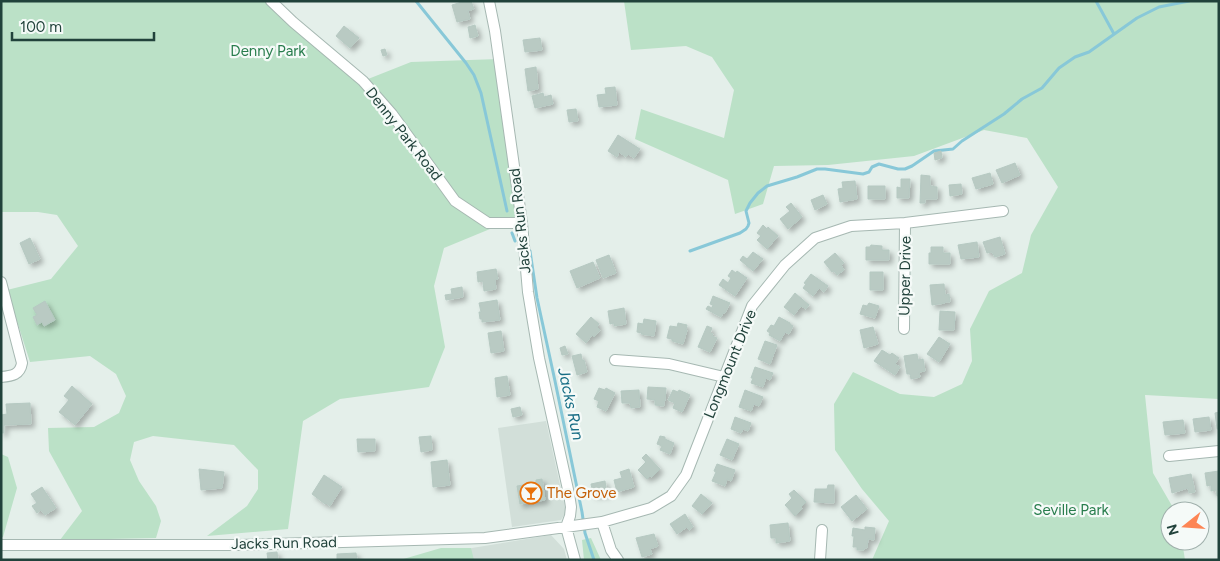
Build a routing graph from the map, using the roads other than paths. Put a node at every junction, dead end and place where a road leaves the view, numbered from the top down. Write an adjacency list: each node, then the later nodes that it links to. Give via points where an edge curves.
1 (271, 1): 4 (street, Denny Park Road, via 363,81 392,114 454,201 488,223)
2 (489, 1): 4 (street, Jacks Run Road)
3 (1003, 211): 5 (street, Longmount Drive)
4 (522, 223): 14 (street, Jacks Run Road, via 528,292 539,358 569,494 571,508)
5 (906, 223): 7 (street, Upper Drive); 10 (street, Longmount Drive, via 851,226 815,238 785,265 752,306)
6 (1, 282): 9 (street, via 22,363 15,375)
7 (904, 329)
8 (615, 360): 10 (street, via 669,364)
9 (1, 377)
10 (724, 377): 13 (street, Longmount Drive, via 686,475 671,496 651,508)
11 (1219, 451): 12 (street)
12 (1170, 456)
13 (602, 522): 14 (street, Longmount Drive); 18 (street, via 611,550)
14 (566, 527): 16 (street, Jacks Run Road, via 485,538 239,545); 17 (street, Jacks Run Road)
15 (822, 530): 19 (street)
16 (1, 545)
17 (575, 560)
18 (618, 560)
19 (820, 560)

